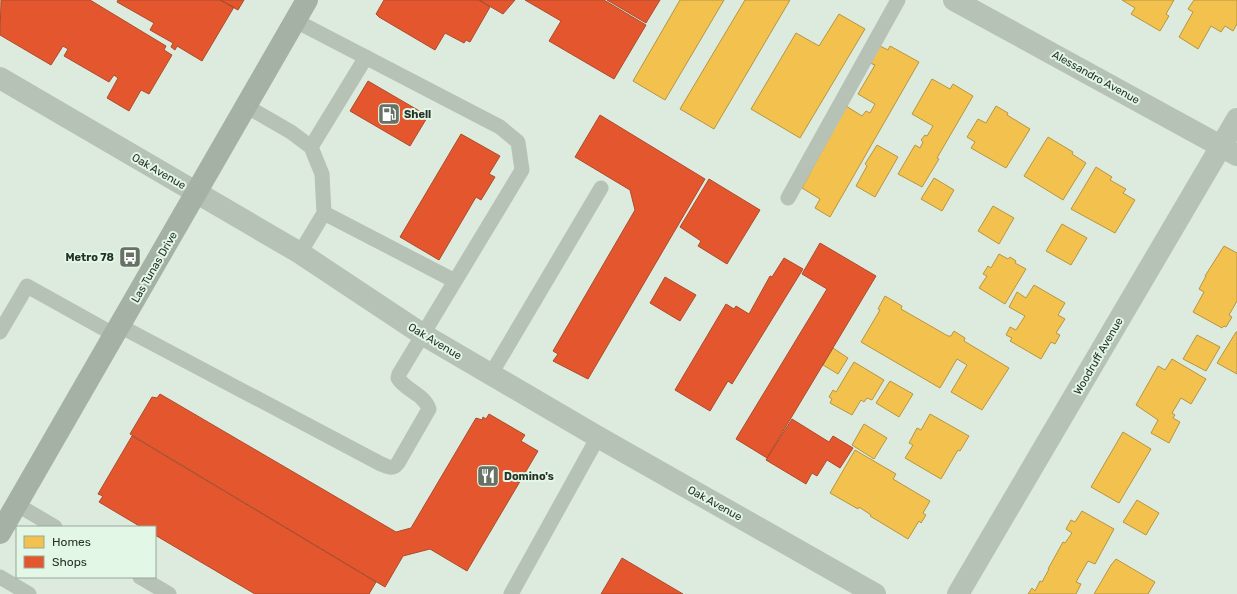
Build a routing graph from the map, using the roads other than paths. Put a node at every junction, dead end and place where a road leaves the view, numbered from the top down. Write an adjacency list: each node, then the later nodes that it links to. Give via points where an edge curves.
1 (307, 0): 4 (main road, Las Tunas Drive)
2 (898, 0): 13 (lane)
3 (954, 0): 10 (street, Alessandro Avenue)
4 (296, 21): 5 (lane); 7 (main road, Las Tunas Drive)
5 (366, 57): 9 (lane); 16 (lane, via 500,127 518,142 522,170)
6 (0, 78): 12 (street, Oak Avenue)
7 (246, 106): 9 (lane, via 291,132); 12 (main road, Las Tunas Drive)
8 (1237, 119): 10 (street, Woodruff Avenue)
9 (311, 147): 14 (lane, via 322,174)
10 (1229, 150): 31 (street, Woodruff Avenue)
11 (601, 188): 20 (lane)
12 (197, 193): 15 (street, Oak Avenue); 17 (main road, Las Tunas Drive)
13 (788, 198)
14 (324, 213): 15 (lane); 16 (lane)
15 (300, 253): 19 (street, Oak Avenue)
16 (455, 281): 19 (lane)
17 (117, 330): 18 (lane, via 27,286); 19 (lane, via 391,468 398,464 429,409 424,400 398,378); 22 (main road, Las Tunas Drive)
18 (0, 332)
19 (422, 334): 20 (street, Oak Avenue)
20 (491, 374): 21 (street, Oak Avenue)
21 (598, 437): 29 (lane); 30 (street, Oak Avenue)
22 (16, 504): 23 (lane); 24 (main road, Las Tunas Drive)
23 (53, 526)
24 (0, 533)
25 (0, 577): 27 (lane)
26 (142, 578): 28 (lane)
27 (29, 594)
28 (169, 594)
29 (510, 594)
30 (875, 594)
31 (958, 594)

